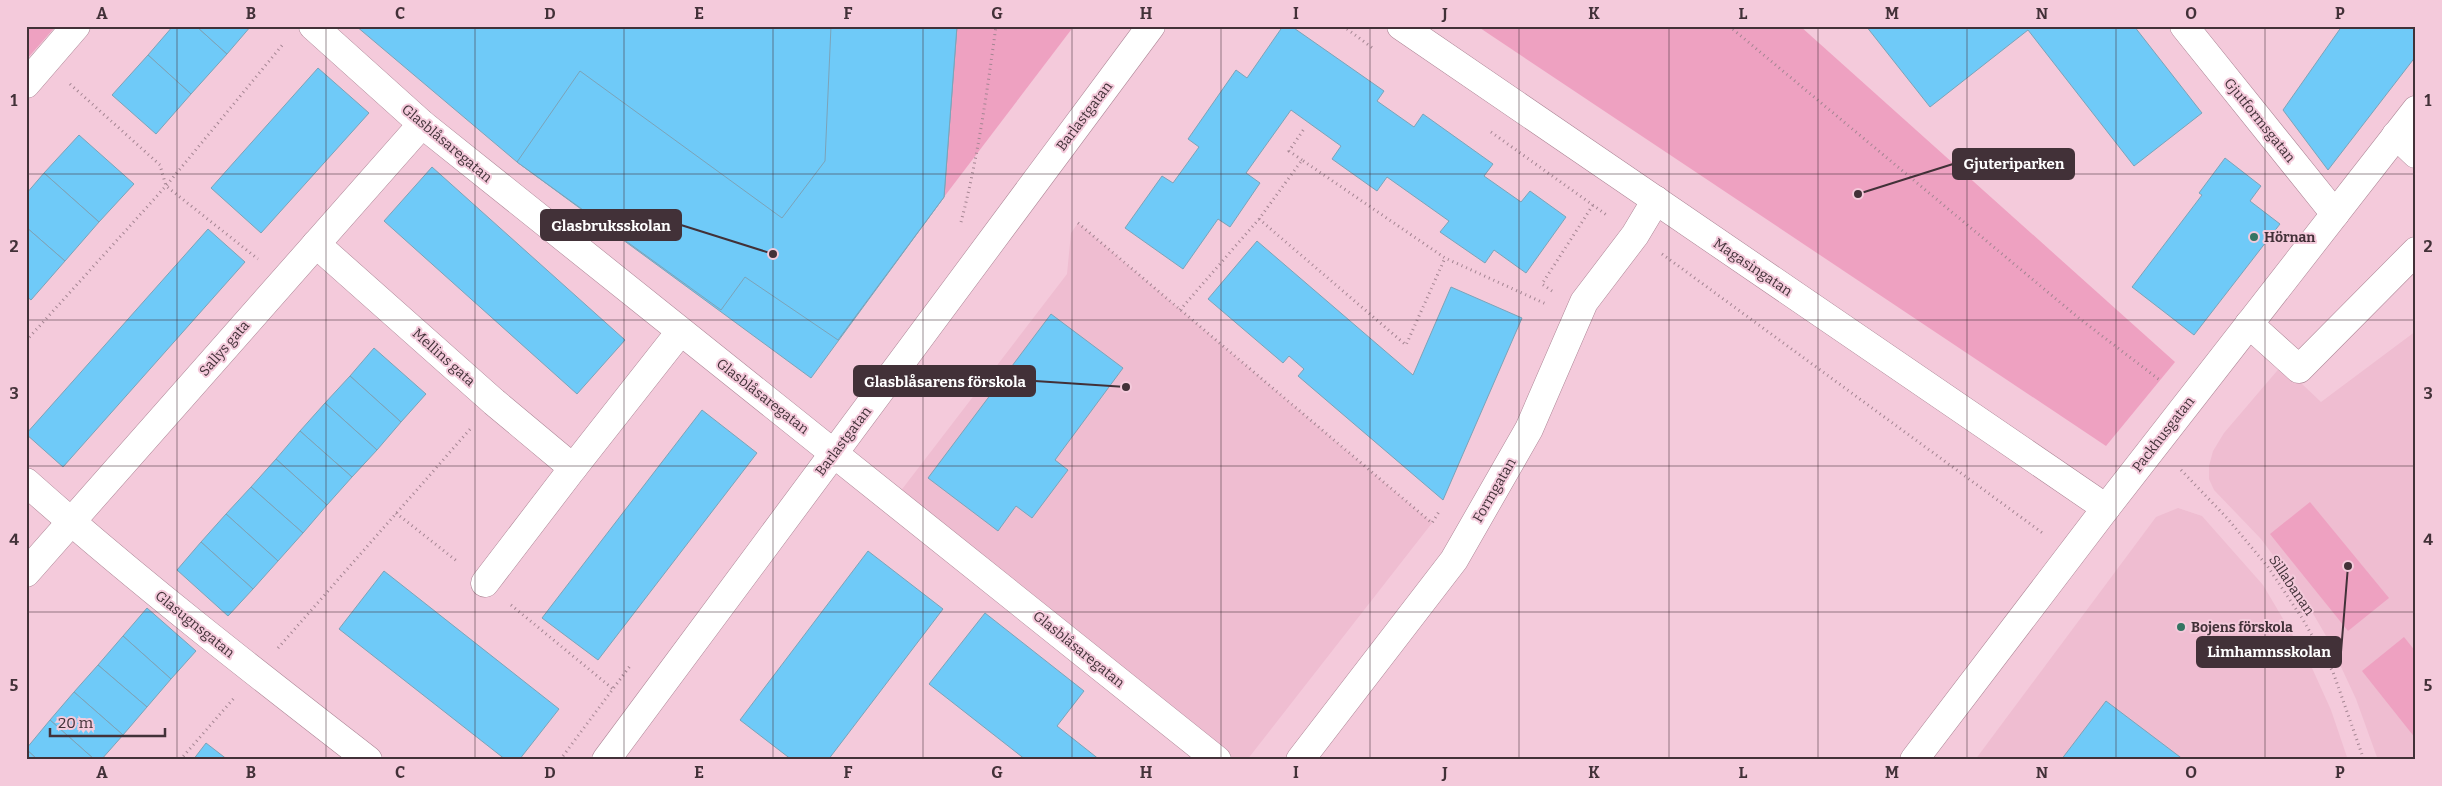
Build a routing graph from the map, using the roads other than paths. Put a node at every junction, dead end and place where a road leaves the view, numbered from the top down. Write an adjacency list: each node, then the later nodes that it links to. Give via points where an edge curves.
1 (76, 26): 6 (street)
2 (313, 26): 8 (street, Glasblåsaregatan)
3 (1151, 26): 17 (street, Barlastgatan)
4 (1401, 26): 11 (street, Magasingatan)
5 (2184, 26): 12 (street, Gjutformsgatan)
6 (33, 76)
7 (2416, 110): 9 (street, Packhusgatan)
8 (422, 124): 13 (street, Sallys gata); 16 (street, Glasblåsaregatan)
9 (2396, 135): 10 (street); 12 (street, Packhusgatan)
10 (2416, 154)
11 (1656, 200): 20 (street, Magasingatan); 27 (street, Formgatan, via 1635,235 1584,302 1570,303 1529,429 1454,560)
12 (2335, 214): 15 (street, Packhusgatan)
13 (316, 244): 18 (street, Mellins gata); 21 (street, Sallys gata)
14 (2416, 251): 15 (street, via 2299,369)
15 (2248, 324): 20 (street, Packhusgatan)
16 (680, 332): 17 (street, Glasblåsaregatan); 18 (street)
17 (834, 453): 25 (street, Barlastgatan); 26 (street, Glasblåsaregatan)
18 (573, 468): 23 (street)
19 (26, 482): 21 (street, Glasugnsgatan)
20 (2106, 508): 28 (street, Packhusgatan)
21 (71, 522): 22 (street, Sallys gata); 24 (street, Glasugnsgatan, via 256,674)
22 (26, 573)
23 (485, 584)
24 (368, 760)
25 (606, 760)
26 (1217, 760)
27 (1300, 760)
28 (1914, 760)

